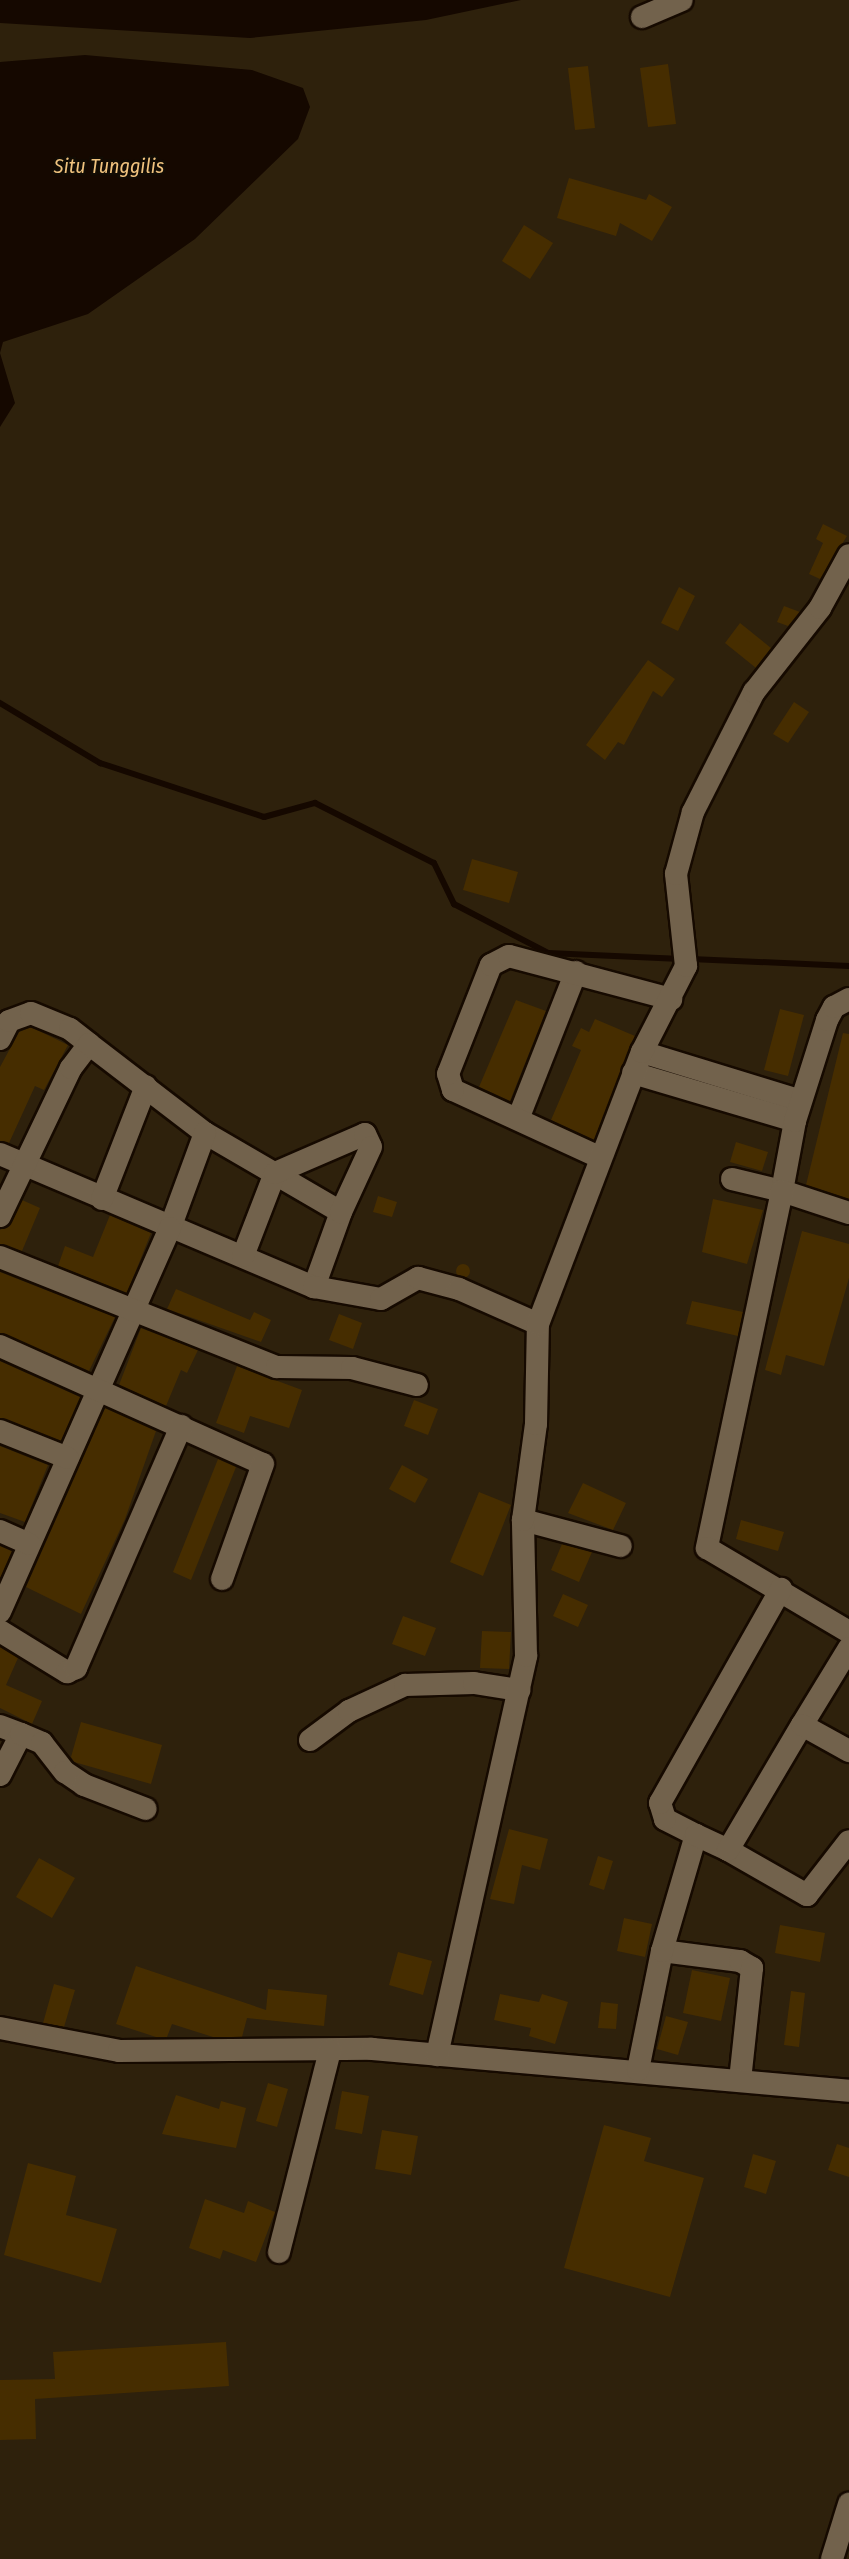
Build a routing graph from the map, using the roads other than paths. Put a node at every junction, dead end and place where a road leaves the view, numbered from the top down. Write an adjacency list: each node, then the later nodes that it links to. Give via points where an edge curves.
1 (682, 0): 2 (street)
2 (642, 17)
3 (849, 555): 5 (street, via 820,608 754,692 697,803 676,874 686,966)
4 (576, 972): 5 (street); 13 (street); 13 (street, via 499,958 478,998 448,1074 453,1090)
5 (671, 999): 9 (street)
6 (849, 999): 12 (street, via 834,1007 827,1020)
7 (0, 1038): 8 (street, via 9,1022 31,1013 70,1029)
8 (89, 1044): 11 (street); 17 (street, via 71,1068)
9 (642, 1052): 10 (street); 12 (street)
10 (633, 1073): 12 (street); 16 (street)
11 (146, 1086): 14 (street); 21 (street)
12 (798, 1111): 20 (street)
13 (518, 1119): 16 (street)
14 (205, 1133): 18 (street); 25 (street)
15 (0, 1154): 17 (street)
16 (599, 1157): 30 (street)
17 (23, 1164): 21 (street); 24 (street)
18 (275, 1173): 22 (street); 22 (street, via 365,1134 371,1147); 26 (street)
19 (732, 1179): 20 (street)
20 (782, 1191): 23 (street); 42 (street, via 707,1548)
21 (102, 1198): 25 (street)
22 (341, 1212): 28 (street)
23 (849, 1213)
24 (0, 1216)
25 (170, 1228): 26 (street); 29 (street)
26 (243, 1256): 28 (street)
27 (0, 1257): 29 (street)
28 (314, 1287): 30 (street, via 381,1299 418,1278 459,1289)
29 (134, 1308): 32 (street, via 288,1370 352,1368); 33 (street)
30 (538, 1324): 37 (street, via 536,1424)
31 (0, 1346): 33 (street)
32 (417, 1385)
33 (98, 1389): 34 (street); 36 (street)
34 (182, 1426): 41 (street, via 259,1462 264,1471); 44 (street, via 76,1668 67,1672)
35 (0, 1431): 36 (street)
36 (68, 1458): 39 (street)
37 (523, 1520): 40 (street); 47 (street, via 526,1656)
38 (0, 1532): 39 (street)
39 (29, 1544): 43 (street)
40 (621, 1546)
41 (222, 1579)
42 (781, 1589): 45 (street); 55 (street, via 660,1803 665,1819)
43 (0, 1612)
44 (0, 1631)
45 (849, 1632)
46 (849, 1648): 48 (street)
47 (519, 1690): 51 (street, via 474,1683 405,1685 349,1711); 61 (street)
48 (802, 1725): 52 (street); 57 (street)
49 (0, 1726): 50 (street)
50 (21, 1734): 53 (street); 54 (street, via 42,1743 65,1772 84,1785)
51 (310, 1740)
52 (849, 1751)
53 (0, 1775)
54 (146, 1809)
55 (696, 1835): 57 (street); 58 (street)
56 (849, 1841): 57 (street, via 807,1895)
57 (728, 1850)
58 (662, 1951): 62 (street); 63 (street, via 740,1961 752,1968)
59 (0, 2028): 60 (street, via 119,2051)
60 (330, 2050): 61 (street); 65 (street)
61 (437, 2055): 62 (street)
62 (638, 2070): 63 (street)
63 (740, 2080): 64 (street)
64 (849, 2091)
65 (279, 2252)
66 (849, 2504): 67 (street)
67 (831, 2559)

